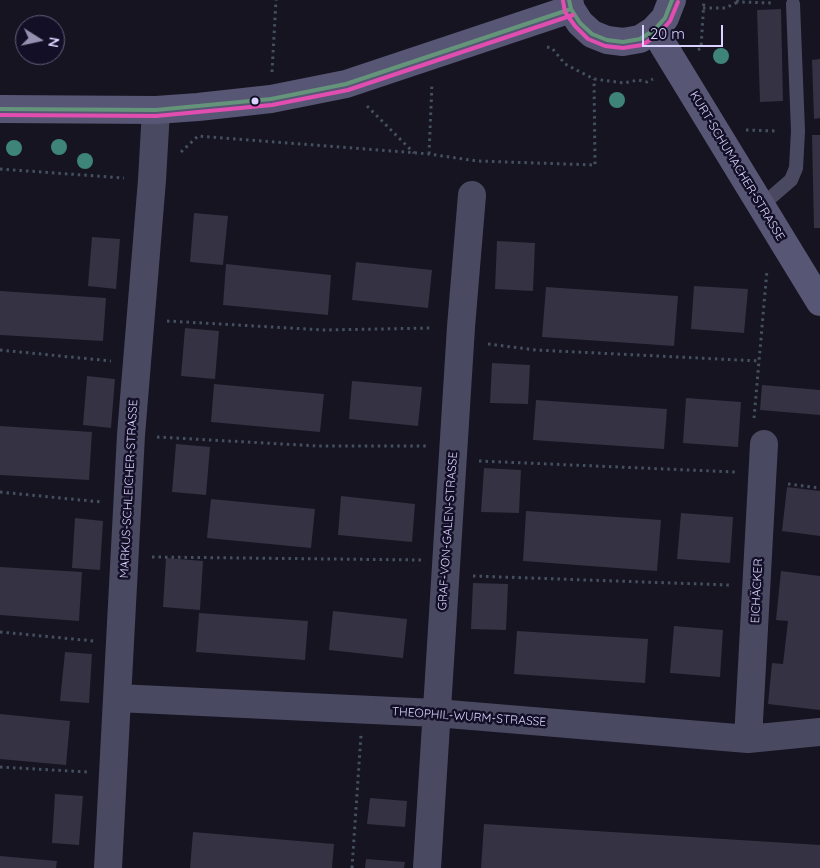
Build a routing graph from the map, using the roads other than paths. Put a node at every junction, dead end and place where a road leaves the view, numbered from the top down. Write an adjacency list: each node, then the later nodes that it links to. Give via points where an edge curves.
1 (672, 0): 4 (street, via 665,18)
2 (570, 4): 4 (street, via 580,23 592,34 607,40 623,42); 6 (street, via 346,84 271,99)
3 (793, 4): 8 (lane, via 798,131 796,168 791,180)
4 (654, 30): 8 (street, KURT-SCHUMACHER-STRASSE)
5 (0, 109): 6 (street)
6 (156, 110): 11 (street, MARKUS-SCHLEICHER-STRASSE, via 131,435)
7 (472, 195): 12 (street, GRAF-VON-GALEN-STRASSE)
8 (762, 206): 9 (street, KURT-SCHUMACHER-STRASSE)
9 (820, 302)
10 (764, 444): 14 (street, EICHÄCKER)
11 (117, 698): 12 (street, THEOPHIL-WURM-STRASSE); 15 (street, MARKUS-SCHLEICHER-STRASSE)
12 (436, 714): 14 (street, THEOPHIL-WURM-STRASSE); 16 (street, GRAF-VON-GALEN-STRASSE)
13 (820, 732): 14 (street, THEOPHIL-WURM-STRASSE)
14 (748, 739)
15 (108, 868)
16 (427, 868)

